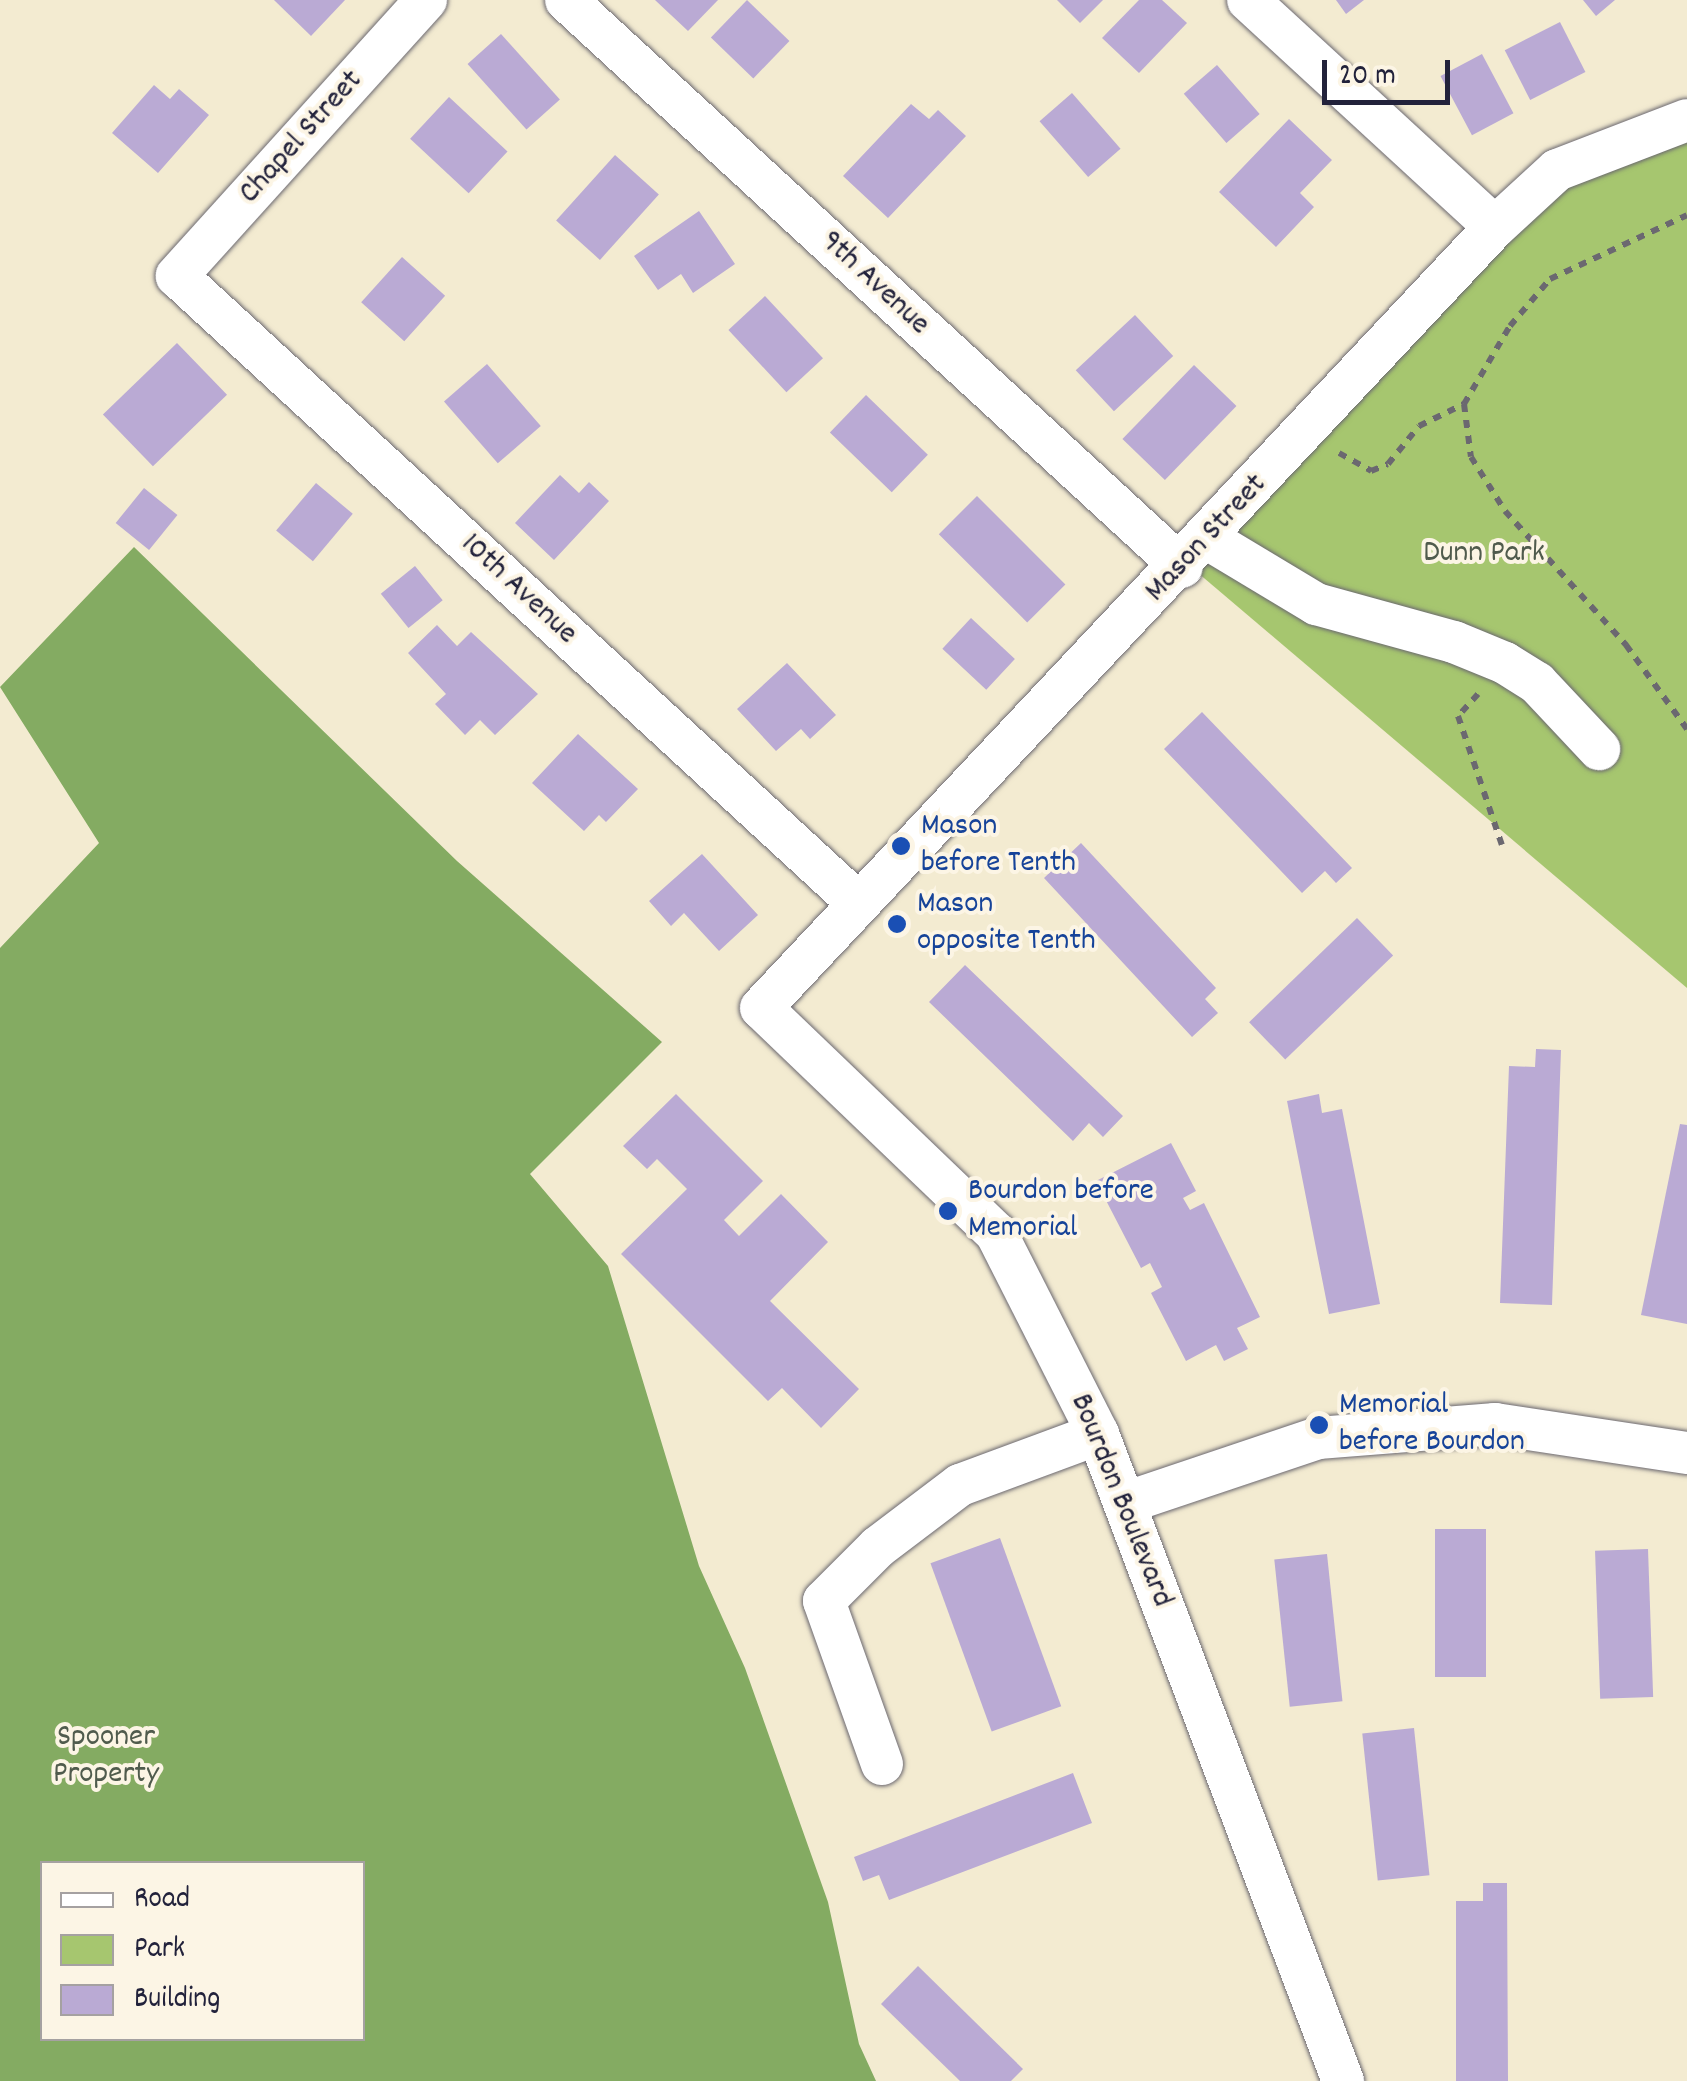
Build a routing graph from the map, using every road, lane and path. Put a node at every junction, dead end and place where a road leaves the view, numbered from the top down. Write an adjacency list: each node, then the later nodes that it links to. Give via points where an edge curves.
1 (426, 0): 7 (street, Chapel Street)
2 (566, 0): 10 (street, 9th Avenue)
3 (1248, 0): 6 (street)
4 (1687, 120): 6 (street, Mason Street, via 1557,170)
5 (1687, 215): 8 (path, via 1550,278 1510,326)
6 (1495, 228): 10 (street, Mason Street)
7 (177, 276): 15 (street, 10th Avenue)
8 (1464, 404): 9 (path, via 1419,426 1397,456 1371,470); 12 (path, via 1470,456 1505,511 1626,646)
9 (1335, 449)
10 (1195, 553): 11 (street, 9th Avenue, via 1316,604); 15 (street, Mason Street)
11 (1505, 663): 13 (street, 9th Avenue, via 1537,683); 14 (path, via 1458,716)
12 (1687, 729)
13 (1599, 749)
14 (1502, 844)
15 (859, 904): 16 (street, Mason Street)
16 (760, 1008): 17 (street, Bourdon Boulevard, via 996,1233)
17 (1098, 1434): 19 (street, Bourdon Boulevard); 20 (street, via 960,1485 878,1548 824,1601)
18 (1687, 1452): 19 (street, via 1496,1424 1318,1438)
19 (1125, 1503): 21 (street, Bourdon Boulevard)
20 (882, 1764)
21 (1344, 2081)

